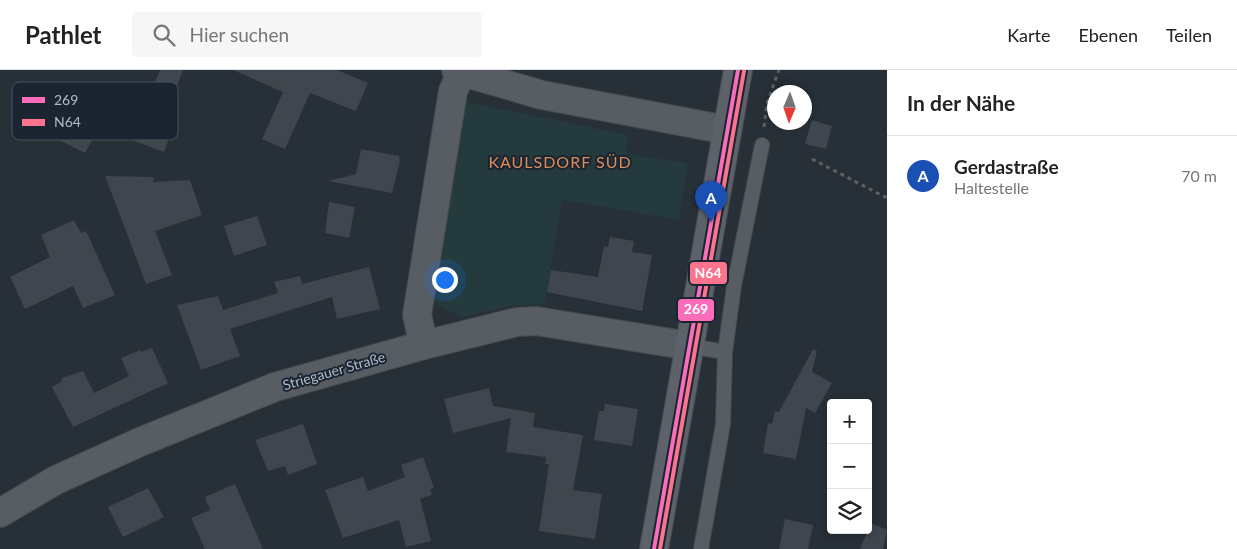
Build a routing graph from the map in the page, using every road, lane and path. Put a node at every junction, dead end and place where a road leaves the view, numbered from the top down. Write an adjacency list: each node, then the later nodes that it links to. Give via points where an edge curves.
1 (738, 70): 4 (main road)
2 (779, 70): 5 (path, via 767,103)
3 (459, 71): 4 (street, via 542,95); 8 (street, via 453,91 417,315)
4 (727, 130): 9 (main road)
5 (762, 145): 10 (lane, via 734,286)
6 (812, 159): 7 (path)
7 (887, 198)
8 (424, 345): 9 (street, Striegauer Straße, via 517,322 536,322); 11 (street, Striegauer Straße, via 275,387 65,476)
9 (690, 346): 10 (lane); 12 (main road)
10 (725, 352): 13 (lane, via 723,424)
11 (0, 513)
12 (654, 549)
13 (701, 549)

